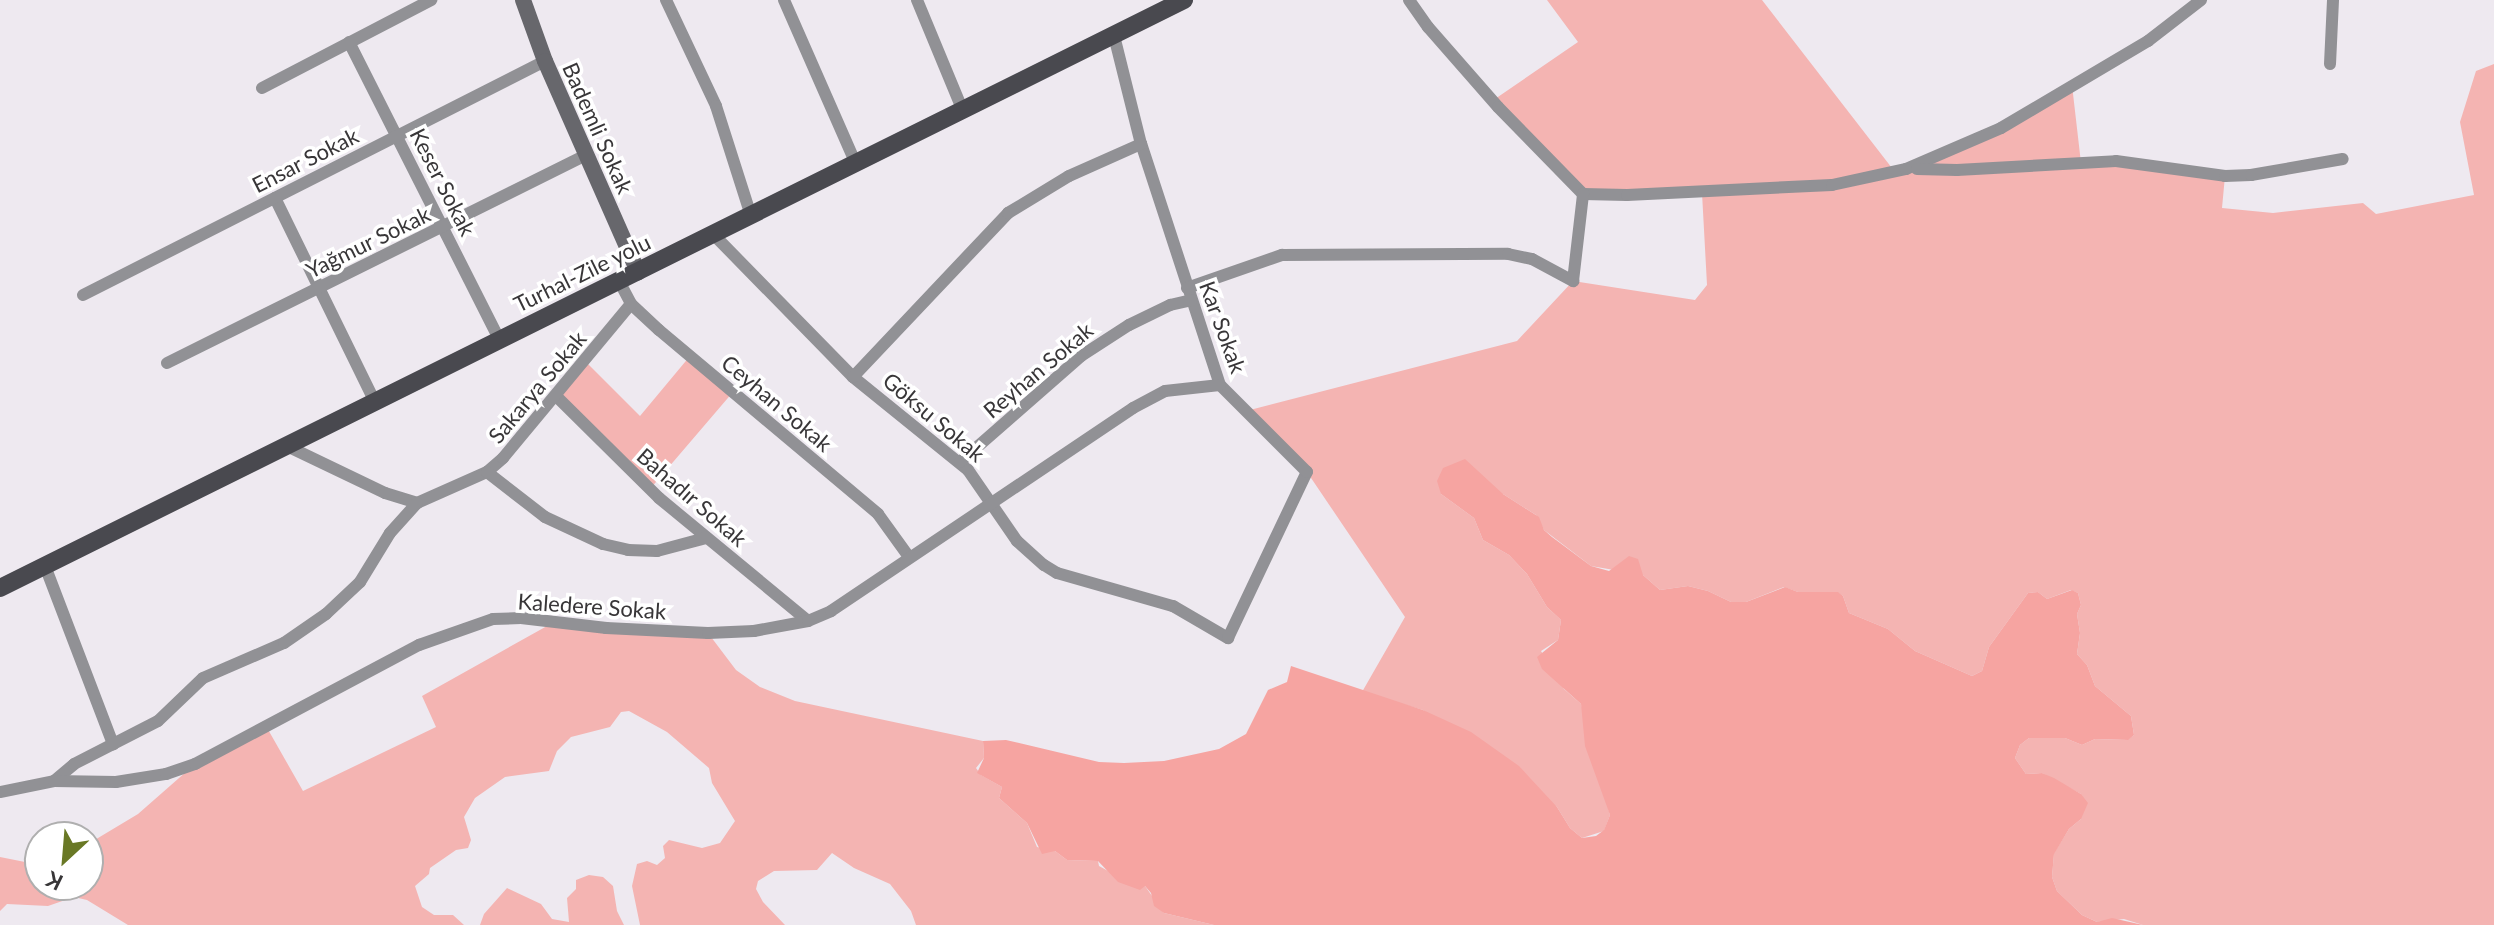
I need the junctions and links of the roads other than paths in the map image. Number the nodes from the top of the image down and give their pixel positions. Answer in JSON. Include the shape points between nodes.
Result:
{"nodes":[{"id":1,"x":431,"y":0,"type":"edge"},
{"id":2,"x":523,"y":0,"type":"edge"},
{"id":3,"x":666,"y":0,"type":"edge"},
{"id":4,"x":784,"y":0,"type":"edge"},
{"id":5,"x":917,"y":0,"type":"edge"},
{"id":6,"x":1184,"y":0,"type":"edge"},
{"id":7,"x":1409,"y":0,"type":"edge"},
{"id":8,"x":2201,"y":0,"type":"edge"},
{"id":9,"x":2333,"y":0,"type":"edge"},
{"id":10,"x":1114,"y":36,"type":"junction"},
{"id":11,"x":349,"y":42,"type":"junction"},
{"id":12,"x":545,"y":61,"type":"junction"},
{"id":13,"x":2330,"y":64,"type":"dead end"},
{"id":14,"x":262,"y":88,"type":"dead end"},
{"id":15,"x":963,"y":111,"type":"junction"},
{"id":16,"x":397,"y":136,"type":"junction"},
{"id":17,"x":1141,"y":144,"type":"junction"},
{"id":18,"x":586,"y":155,"type":"junction"},
{"id":19,"x":2343,"y":159,"type":"dead end"},
{"id":20,"x":856,"y":164,"type":"junction"},
{"id":21,"x":1906,"y":169,"type":"junction"},
{"id":22,"x":1583,"y":194,"type":"junction"},
{"id":23,"x":275,"y":198,"type":"junction"},
{"id":24,"x":751,"y":216,"type":"junction"},
{"id":25,"x":443,"y":228,"type":"junction"},
{"id":26,"x":714,"y":235,"type":"junction"},
{"id":27,"x":638,"y":272,"type":"junction"},
{"id":28,"x":619,"y":281,"type":"junction"},
{"id":29,"x":319,"y":288,"type":"junction"},
{"id":30,"x":1189,"y":294,"type":"junction"},
{"id":31,"x":83,"y":295,"type":"dead end"},
{"id":32,"x":631,"y":304,"type":"junction"},
{"id":33,"x":500,"y":341,"type":"junction"},
{"id":34,"x":167,"y":363,"type":"dead end"},
{"id":35,"x":853,"y":377,"type":"junction"},
{"id":36,"x":1220,"y":385,"type":"junction"},
{"id":37,"x":556,"y":396,"type":"junction"},
{"id":38,"x":375,"y":402,"type":"junction"},
{"id":39,"x":287,"y":446,"type":"junction"},
{"id":40,"x":960,"y":462,"type":"junction"},
{"id":41,"x":487,"y":472,"type":"junction"},
{"id":42,"x":990,"y":501,"type":"junction"},
{"id":43,"x":417,"y":503,"type":"junction"},
{"id":44,"x":706,"y":538,"type":"junction"},
{"id":45,"x":909,"y":557,"type":"junction"},
{"id":46,"x":45,"y":566,"type":"junction"},
{"id":47,"x":0,"y":588,"type":"edge"},
{"id":48,"x":808,"y":621,"type":"junction"},
{"id":49,"x":1228,"y":638,"type":"joint"},
{"id":50,"x":113,"y":744,"type":"junction"},
{"id":51,"x":54,"y":781,"type":"junction"},
{"id":52,"x":0,"y":792,"type":"edge"}],
"edges":[{"from":1,"to":11,"type":"street"},
{"from":2,"to":12,"type":"street","name":"Bademli Sokak"},
{"from":3,"to":24,"type":"street","via":[[716,106]]},
{"from":4,"to":20,"type":"street"},
{"from":5,"to":15,"type":"street"},
{"from":6,"to":10,"type":"main road","name":"Turhal-Zile yolu"},
{"from":7,"to":22,"type":"street","via":[[1498,107]]},
{"from":8,"to":21,"type":"street","via":[[2148,41],[2001,128]]},
{"from":9,"to":13,"type":"street"},
{"from":10,"to":15,"type":"main road","name":"Turhal-Zile yolu"},
{"from":10,"to":17,"type":"street","name":"Kar Sokak"},
{"from":11,"to":14,"type":"street"},
{"from":11,"to":16,"type":"street","name":"Keser Sokak"},
{"from":12,"to":16,"type":"street","name":"Ensar Sokak"},
{"from":12,"to":18,"type":"street","name":"Bademli Sokak"},
{"from":15,"to":20,"type":"main road","name":"Turhal-Zile yolu"},
{"from":16,"to":23,"type":"street","name":"Ensar Sokak"},
{"from":16,"to":25,"type":"street","name":"Keser Sokak"},
{"from":17,"to":30,"type":"street","name":"Kar Sokak"},
{"from":17,"to":35,"type":"street","via":[[1069,176],[1008,213]]},
{"from":18,"to":25,"type":"street","name":"Yağmur Sokak"},
{"from":18,"to":27,"type":"street","name":"Bademli Sokak"},
{"from":19,"to":21,"type":"street","via":[[2238,175],[2116,161]]},
{"from":20,"to":24,"type":"main road","name":"Turhal-Zile yolu"},
{"from":21,"to":22,"type":"street","via":[[1832,185],[1781,189]]},
{"from":22,"to":30,"type":"street","name":"Reyhan Sokak","via":[[1573,281],[1532,259],[1508,254],[1282,255]]},
{"from":23,"to":29,"type":"street"},
{"from":23,"to":31,"type":"street","name":"Ensar Sokak"},
{"from":24,"to":26,"type":"main road","name":"Turhal-Zile yolu"},
{"from":25,"to":29,"type":"street","name":"Yağmur Sokak"},
{"from":25,"to":33,"type":"street","name":"Keser Sokak"},
{"from":26,"to":27,"type":"main road","name":"Turhal-Zile yolu"},
{"from":26,"to":35,"type":"street","name":"Göksu Sokak"},
{"from":27,"to":28,"type":"main road","name":"Turhal-Zile yolu"},
{"from":28,"to":32,"type":"street","name":"Ceyhan Sokak"},
{"from":28,"to":33,"type":"main road","name":"Turhal-Zile yolu"},
{"from":29,"to":34,"type":"street","name":"Yağmur Sokak"},
{"from":29,"to":38,"type":"street"},
{"from":30,"to":36,"type":"street","name":"Kar Sokak"},
{"from":30,"to":40,"type":"street","name":"Reyhan Sokak","via":[[1081,356]]},
{"from":32,"to":37,"type":"street","name":"Sakarya Sokak"},
{"from":32,"to":45,"type":"street","name":"Ceyhan Sokak","via":[[878,514]]},
{"from":33,"to":38,"type":"main road","name":"Turhal-Zile yolu"},
{"from":35,"to":40,"type":"street","name":"Göksu Sokak"},
{"from":36,"to":42,"type":"street","name":"Kaledere Sokak","via":[[1165,391]]},
{"from":36,"to":49,"type":"street","name":"Kar Sokak","via":[[1307,472]]},
{"from":37,"to":41,"type":"street","name":"Sakarya Sokak"},
{"from":37,"to":44,"type":"street","name":"Bahadır Sokak"},
{"from":38,"to":39,"type":"main road","name":"Turhal-Zile yolu"},
{"from":39,"to":43,"type":"street"},
{"from":39,"to":46,"type":"main road","name":"Turhal-Zile yolu"},
{"from":40,"to":42,"type":"street","name":"Göksu Sokak"},
{"from":41,"to":43,"type":"street","name":"Sakarya Sokak"},
{"from":41,"to":44,"type":"street","via":[[545,517],[603,544],[657,551]]},
{"from":42,"to":45,"type":"street","name":"Kaledere Sokak"},
{"from":42,"to":49,"type":"street","name":"Göksu Sokak","via":[[1017,541],[1057,573],[1173,606]]},
{"from":43,"to":50,"type":"street","via":[[390,533],[360,582],[326,614],[284,643],[203,678],[170,713]]},
{"from":44,"to":48,"type":"street","name":"Bahadır Sokak"},
{"from":45,"to":48,"type":"street","name":"Kaledere Sokak"},
{"from":46,"to":47,"type":"main road","name":"Turhal-Zile yolu"},
{"from":46,"to":50,"type":"street"},
{"from":48,"to":51,"type":"street","name":"Kaledere Sokak","via":[[708,633],[493,619],[419,645],[195,764],[142,779]]},
{"from":50,"to":51,"type":"street"},
{"from":51,"to":52,"type":"street","name":"Kaledere Sokak"}]}
